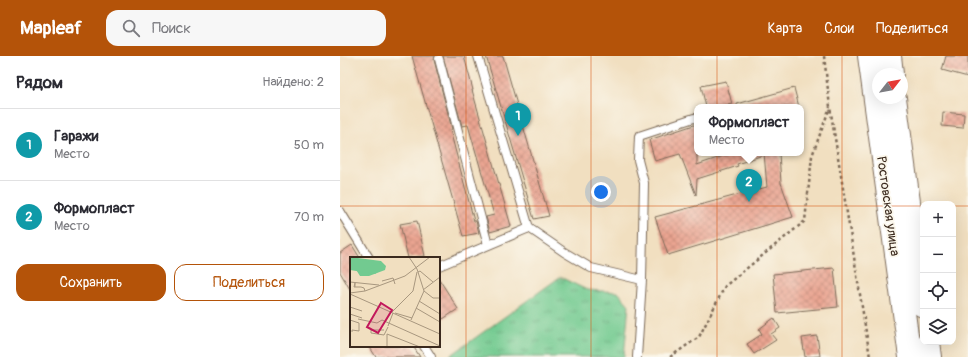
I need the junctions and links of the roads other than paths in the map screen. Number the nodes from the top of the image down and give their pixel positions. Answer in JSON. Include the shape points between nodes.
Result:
{"nodes":[{"id":1,"x":478,"y":56,"type":"edge"},
{"id":2,"x":869,"y":56,"type":"edge"},
{"id":3,"x":890,"y":56,"type":"edge"},
{"id":4,"x":439,"y":59,"type":"dead end"},
{"id":5,"x":891,"y":68,"type":"edge"},
{"id":6,"x":896,"y":104,"type":"edge"},
{"id":7,"x":694,"y":118,"type":"dead end"},
{"id":8,"x":340,"y":211,"type":"edge"},
{"id":9,"x":529,"y":228,"type":"junction"},
{"id":10,"x":488,"y":245,"type":"junction"},
{"id":11,"x":368,"y":257,"type":"edge"},
{"id":12,"x":440,"y":266,"type":"edge"},
{"id":13,"x":642,"y":280,"type":"junction"},
{"id":14,"x":920,"y":284,"type":"edge"},
{"id":15,"x":928,"y":345,"type":"edge"},
{"id":16,"x":425,"y":347,"type":"edge"},
{"id":17,"x":431,"y":357,"type":"edge"},
{"id":18,"x":637,"y":357,"type":"edge"},
{"id":19,"x":910,"y":357,"type":"edge"},
{"id":20,"x":930,"y":357,"type":"edge"}],
"edges":[{"from":1,"to":9,"type":"lane"},
{"from":2,"to":19,"type":"highway","name":"Ростовская улица"},
{"from":3,"to":5,"type":"highway"},
{"from":4,"to":10,"type":"lane"},
{"from":6,"to":14,"type":"highway","name":"Ростовская улица"},
{"from":7,"to":13,"type":"lane","via":[[639,136],[638,160],[644,183]]},
{"from":8,"to":11,"type":"lane"},
{"from":9,"to":10,"type":"lane"},
{"from":9,"to":13,"type":"lane","via":[[591,268]]},
{"from":10,"to":12,"type":"lane"},
{"from":13,"to":18,"type":"lane"},
{"from":15,"to":20,"type":"highway"},
{"from":16,"to":17,"type":"lane"}]}
